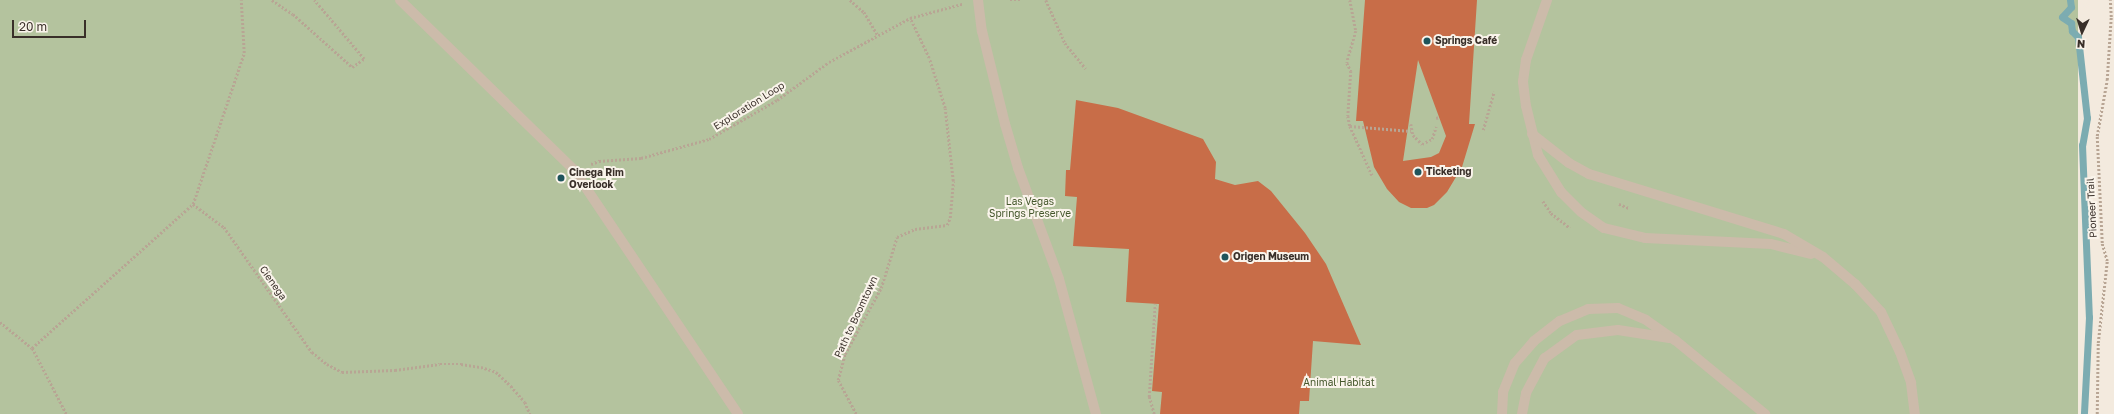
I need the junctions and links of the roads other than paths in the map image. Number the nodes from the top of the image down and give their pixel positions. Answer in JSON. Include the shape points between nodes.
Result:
{"nodes":[{"id":1,"x":400,"y":0,"type":"edge"},
{"id":2,"x":978,"y":0,"type":"edge"},
{"id":3,"x":1547,"y":0,"type":"edge"},
{"id":4,"x":1532,"y":134,"type":"junction"},
{"id":5,"x":1823,"y":257,"type":"junction"},
{"id":6,"x":1675,"y":340,"type":"junction"},
{"id":7,"x":738,"y":414,"type":"edge"},
{"id":8,"x":1096,"y":414,"type":"edge"},
{"id":9,"x":1502,"y":414,"type":"edge"},
{"id":10,"x":1522,"y":414,"type":"edge"},
{"id":11,"x":1765,"y":414,"type":"edge"},
{"id":12,"x":1915,"y":414,"type":"edge"}],
"edges":[{"from":1,"to":7,"type":"lane","via":[[574,170]]},
{"from":2,"to":8,"type":"lane","via":[[982,31],[1005,124],[1018,168],[1059,279]]},
{"from":3,"to":4,"type":"lane","via":[[1526,60],[1524,75],[1526,106]]},
{"from":4,"to":5,"type":"lane","via":[[1569,163],[1589,174],[1784,234]]},
{"from":4,"to":5,"type":"lane","via":[[1538,156],[1561,192],[1581,212],[1604,228],[1645,238],[1771,244]]},
{"from":5,"to":12,"type":"lane","via":[[1855,284],[1881,312],[1911,383]]},
{"from":6,"to":9,"type":"lane","via":[[1646,320],[1618,308],[1588,309],[1560,321],[1534,341],[1516,363],[1504,392]]},
{"from":6,"to":10,"type":"lane","via":[[1637,331],[1618,330],[1577,335],[1545,358],[1526,393]]},
{"from":6,"to":11,"type":"lane"}]}
